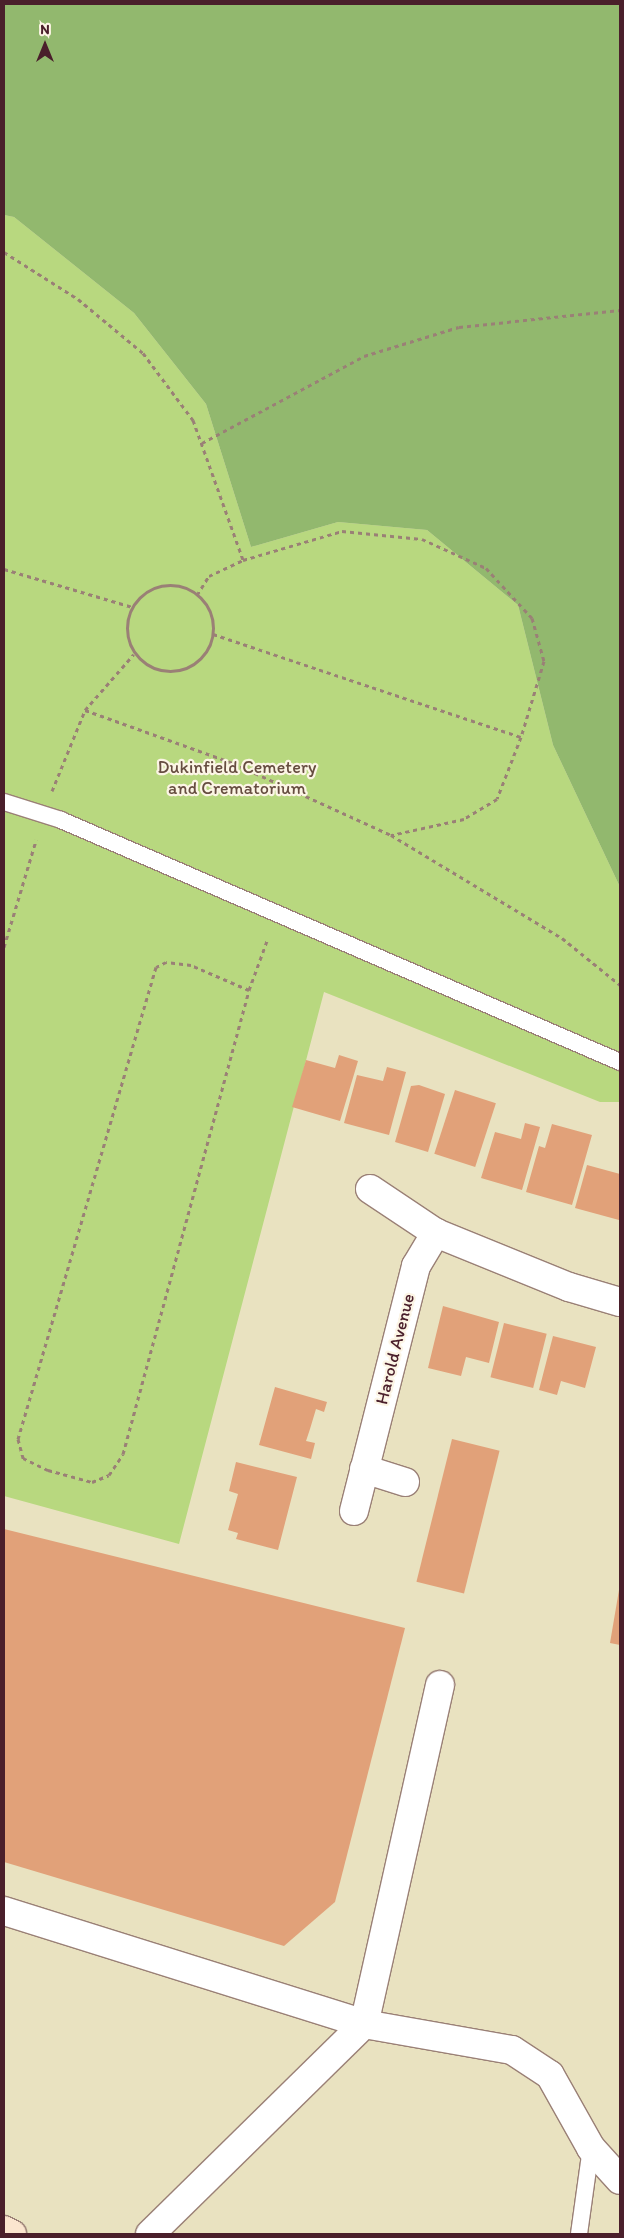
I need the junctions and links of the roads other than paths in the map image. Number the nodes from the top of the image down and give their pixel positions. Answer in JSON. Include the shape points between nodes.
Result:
{"nodes":[{"id":1,"x":4,"y":802,"type":"edge"},
{"id":2,"x":620,"y":1062,"type":"edge"},
{"id":3,"x":370,"y":1189,"type":"dead end"},
{"id":4,"x":436,"y":1233,"type":"junction"},
{"id":5,"x":620,"y":1302,"type":"edge"},
{"id":6,"x":364,"y":1468,"type":"junction"},
{"id":7,"x":405,"y":1482,"type":"dead end"},
{"id":8,"x":354,"y":1511,"type":"dead end"},
{"id":9,"x":440,"y":1685,"type":"dead end"},
{"id":10,"x":4,"y":1911,"type":"edge"},
{"id":11,"x":364,"y":2024,"type":"junction"},
{"id":12,"x":591,"y":2148,"type":"junction"},
{"id":13,"x":620,"y":2180,"type":"edge"},
{"id":14,"x":4,"y":2230,"type":"edge"},
{"id":15,"x":12,"y":2234,"type":"edge"},
{"id":16,"x":150,"y":2234,"type":"edge"},
{"id":17,"x":579,"y":2234,"type":"edge"}],
"edges":[{"from":1,"to":2,"type":"lane","via":[[43,814]]},
{"from":3,"to":4,"type":"street"},
{"from":4,"to":5,"type":"street","via":[[569,1287]]},
{"from":4,"to":6,"type":"street","name":"Harold Avenue","via":[[416,1266]]},
{"from":6,"to":7,"type":"street"},
{"from":6,"to":8,"type":"street","name":"Harold Avenue"},
{"from":9,"to":11,"type":"street"},
{"from":10,"to":11,"type":"street"},
{"from":11,"to":12,"type":"street","via":[[512,2050],[550,2075]]},
{"from":11,"to":16,"type":"street"},
{"from":12,"to":13,"type":"street"},
{"from":12,"to":17,"type":"lane"},
{"from":14,"to":15,"type":"main road"}]}
